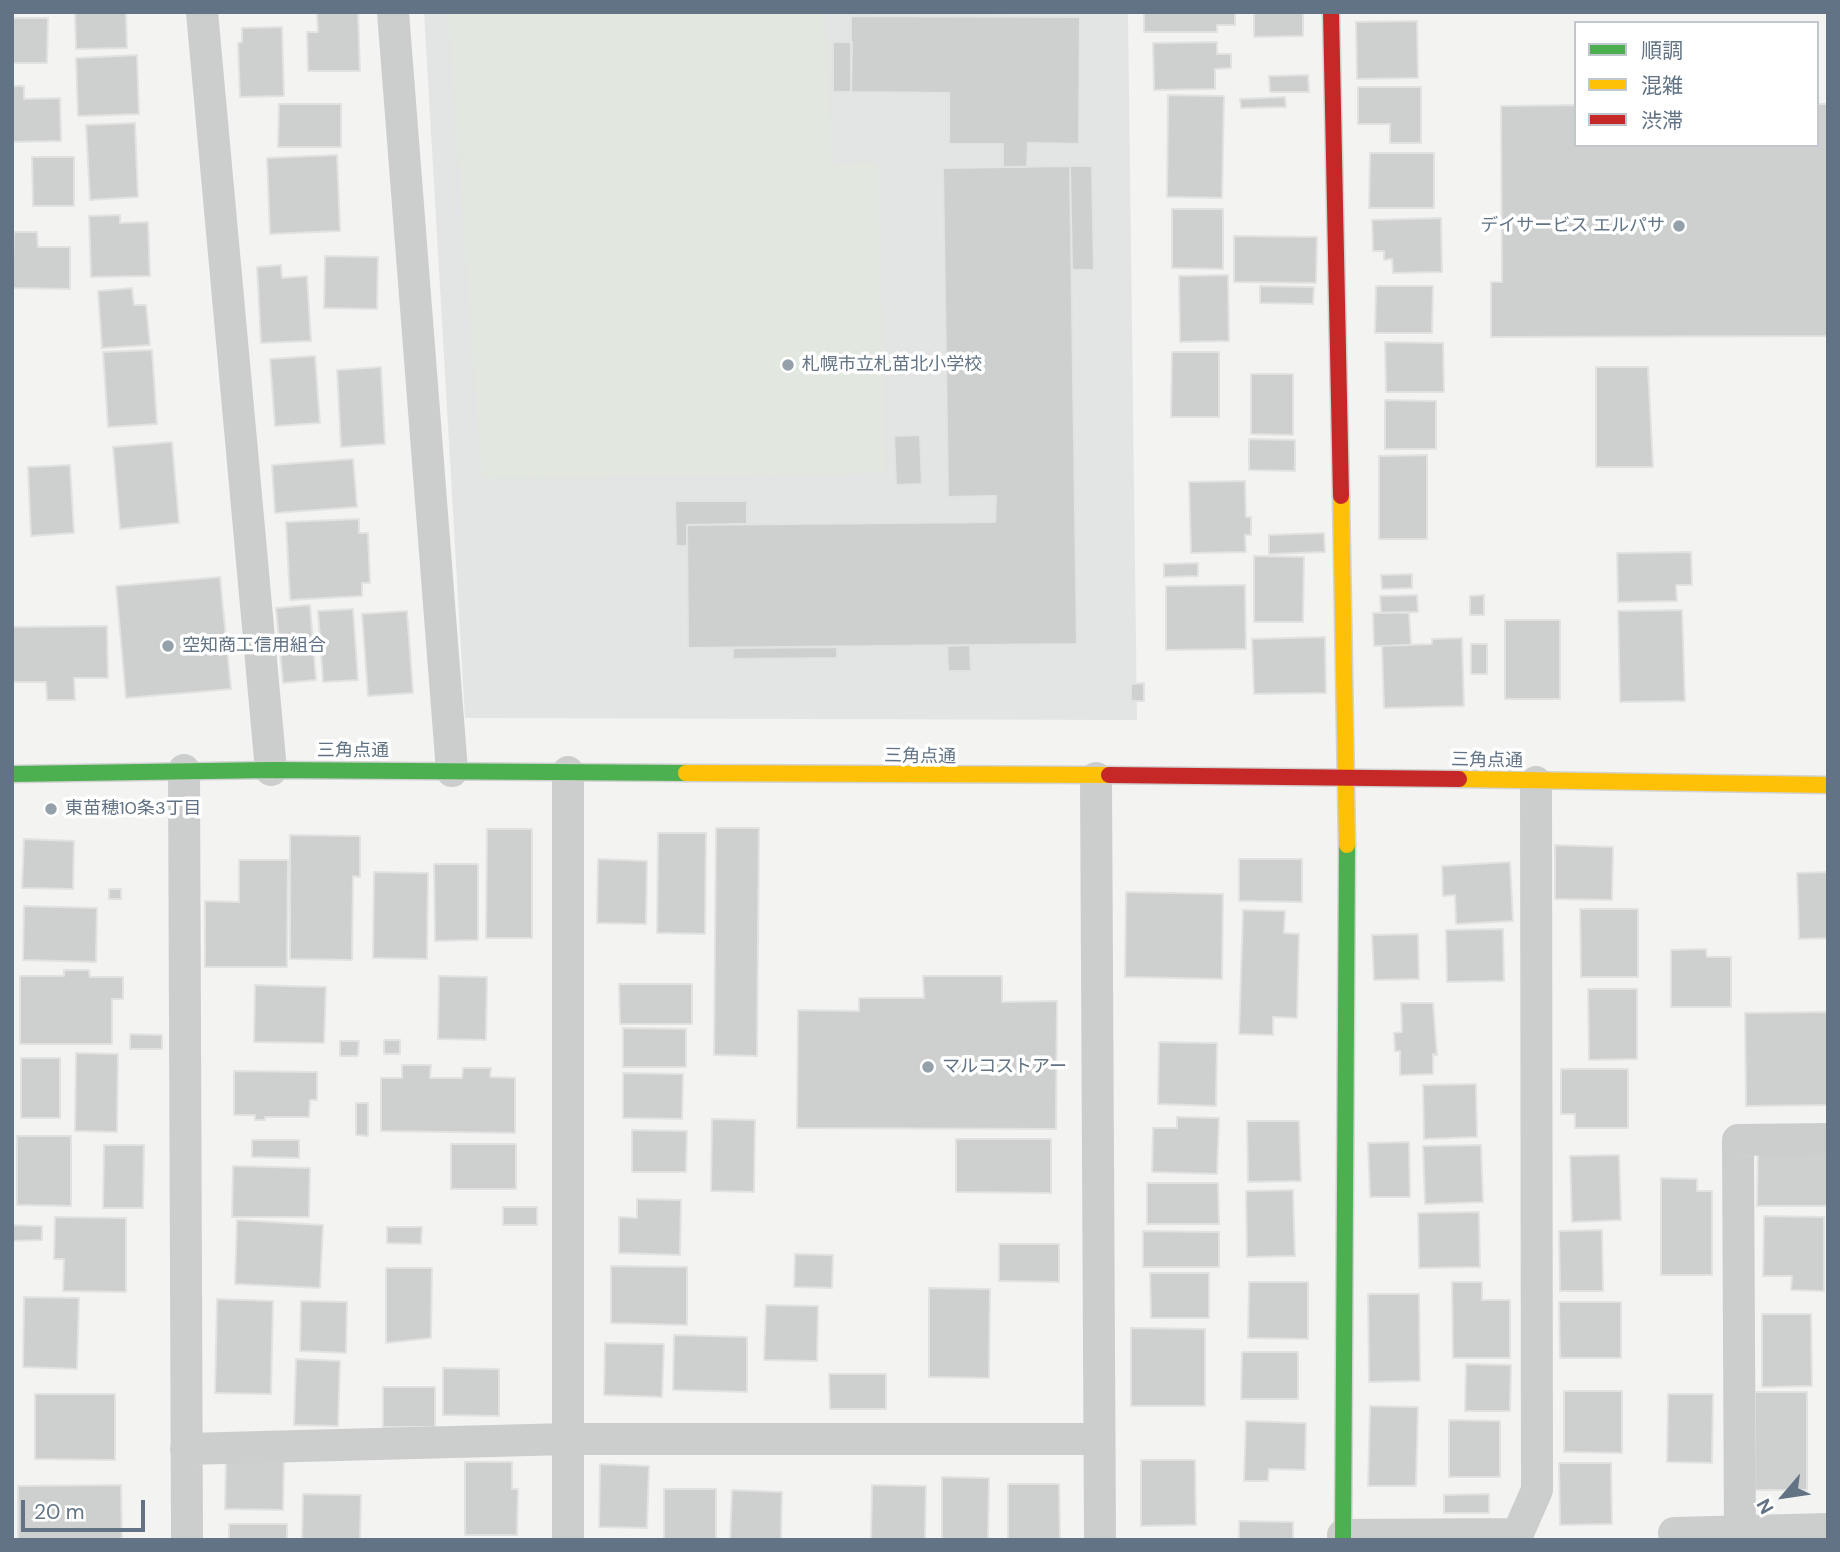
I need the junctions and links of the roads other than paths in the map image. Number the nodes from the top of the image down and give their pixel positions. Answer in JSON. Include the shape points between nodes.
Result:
{"nodes":[{"id":1,"x":202,"y":12,"type":"edge"},
{"id":2,"x":393,"y":12,"type":"edge"},
{"id":3,"x":1331,"y":12,"type":"edge"},
{"id":4,"x":184,"y":769,"type":"junction"},
{"id":5,"x":271,"y":770,"type":"junction"},
{"id":6,"x":452,"y":771,"type":"junction"},
{"id":7,"x":568,"y":772,"type":"junction"},
{"id":8,"x":12,"y":774,"type":"edge"},
{"id":9,"x":1347,"y":777,"type":"junction"},
{"id":10,"x":1096,"y":778,"type":"junction"},
{"id":11,"x":1536,"y":782,"type":"junction"},
{"id":12,"x":1828,"y":785,"type":"edge"},
{"id":13,"x":1828,"y":1139,"type":"edge"},
{"id":14,"x":568,"y":1438,"type":"junction"},
{"id":15,"x":1099,"y":1439,"type":"junction"},
{"id":16,"x":186,"y":1448,"type":"junction"},
{"id":17,"x":1828,"y":1529,"type":"edge"},
{"id":18,"x":1674,"y":1533,"type":"dead end"},
{"id":19,"x":1740,"y":1536,"type":"edge"},
{"id":20,"x":1515,"y":1537,"type":"edge"},
{"id":21,"x":1343,"y":1538,"type":"edge"},
{"id":22,"x":187,"y":1540,"type":"edge"},
{"id":23,"x":568,"y":1540,"type":"edge"},
{"id":24,"x":1100,"y":1540,"type":"edge"}],
"edges":[{"from":1,"to":5,"type":"street"},
{"from":2,"to":6,"type":"street"},
{"from":3,"to":9,"type":"street"},
{"from":4,"to":5,"type":"street","name":"三角点通"},
{"from":4,"to":8,"type":"street","name":"三角点通"},
{"from":4,"to":16,"type":"street"},
{"from":5,"to":6,"type":"street","name":"三角点通"},
{"from":6,"to":7,"type":"street","name":"三角点通"},
{"from":7,"to":10,"type":"street","name":"三角点通"},
{"from":7,"to":14,"type":"street"},
{"from":9,"to":10,"type":"street","name":"三角点通"},
{"from":9,"to":11,"type":"street","name":"三角点通"},
{"from":9,"to":21,"type":"street"},
{"from":10,"to":15,"type":"street"},
{"from":11,"to":12,"type":"street","name":"三角点通"},
{"from":11,"to":20,"type":"street","via":[[1537,1490]]},
{"from":13,"to":19,"type":"street","via":[[1738,1140]]},
{"from":14,"to":15,"type":"street"},
{"from":14,"to":16,"type":"street"},
{"from":14,"to":23,"type":"street"},
{"from":15,"to":24,"type":"street"},
{"from":16,"to":22,"type":"street"},
{"from":17,"to":19,"type":"street"},
{"from":18,"to":19,"type":"street"},
{"from":20,"to":21,"type":"street"}]}
